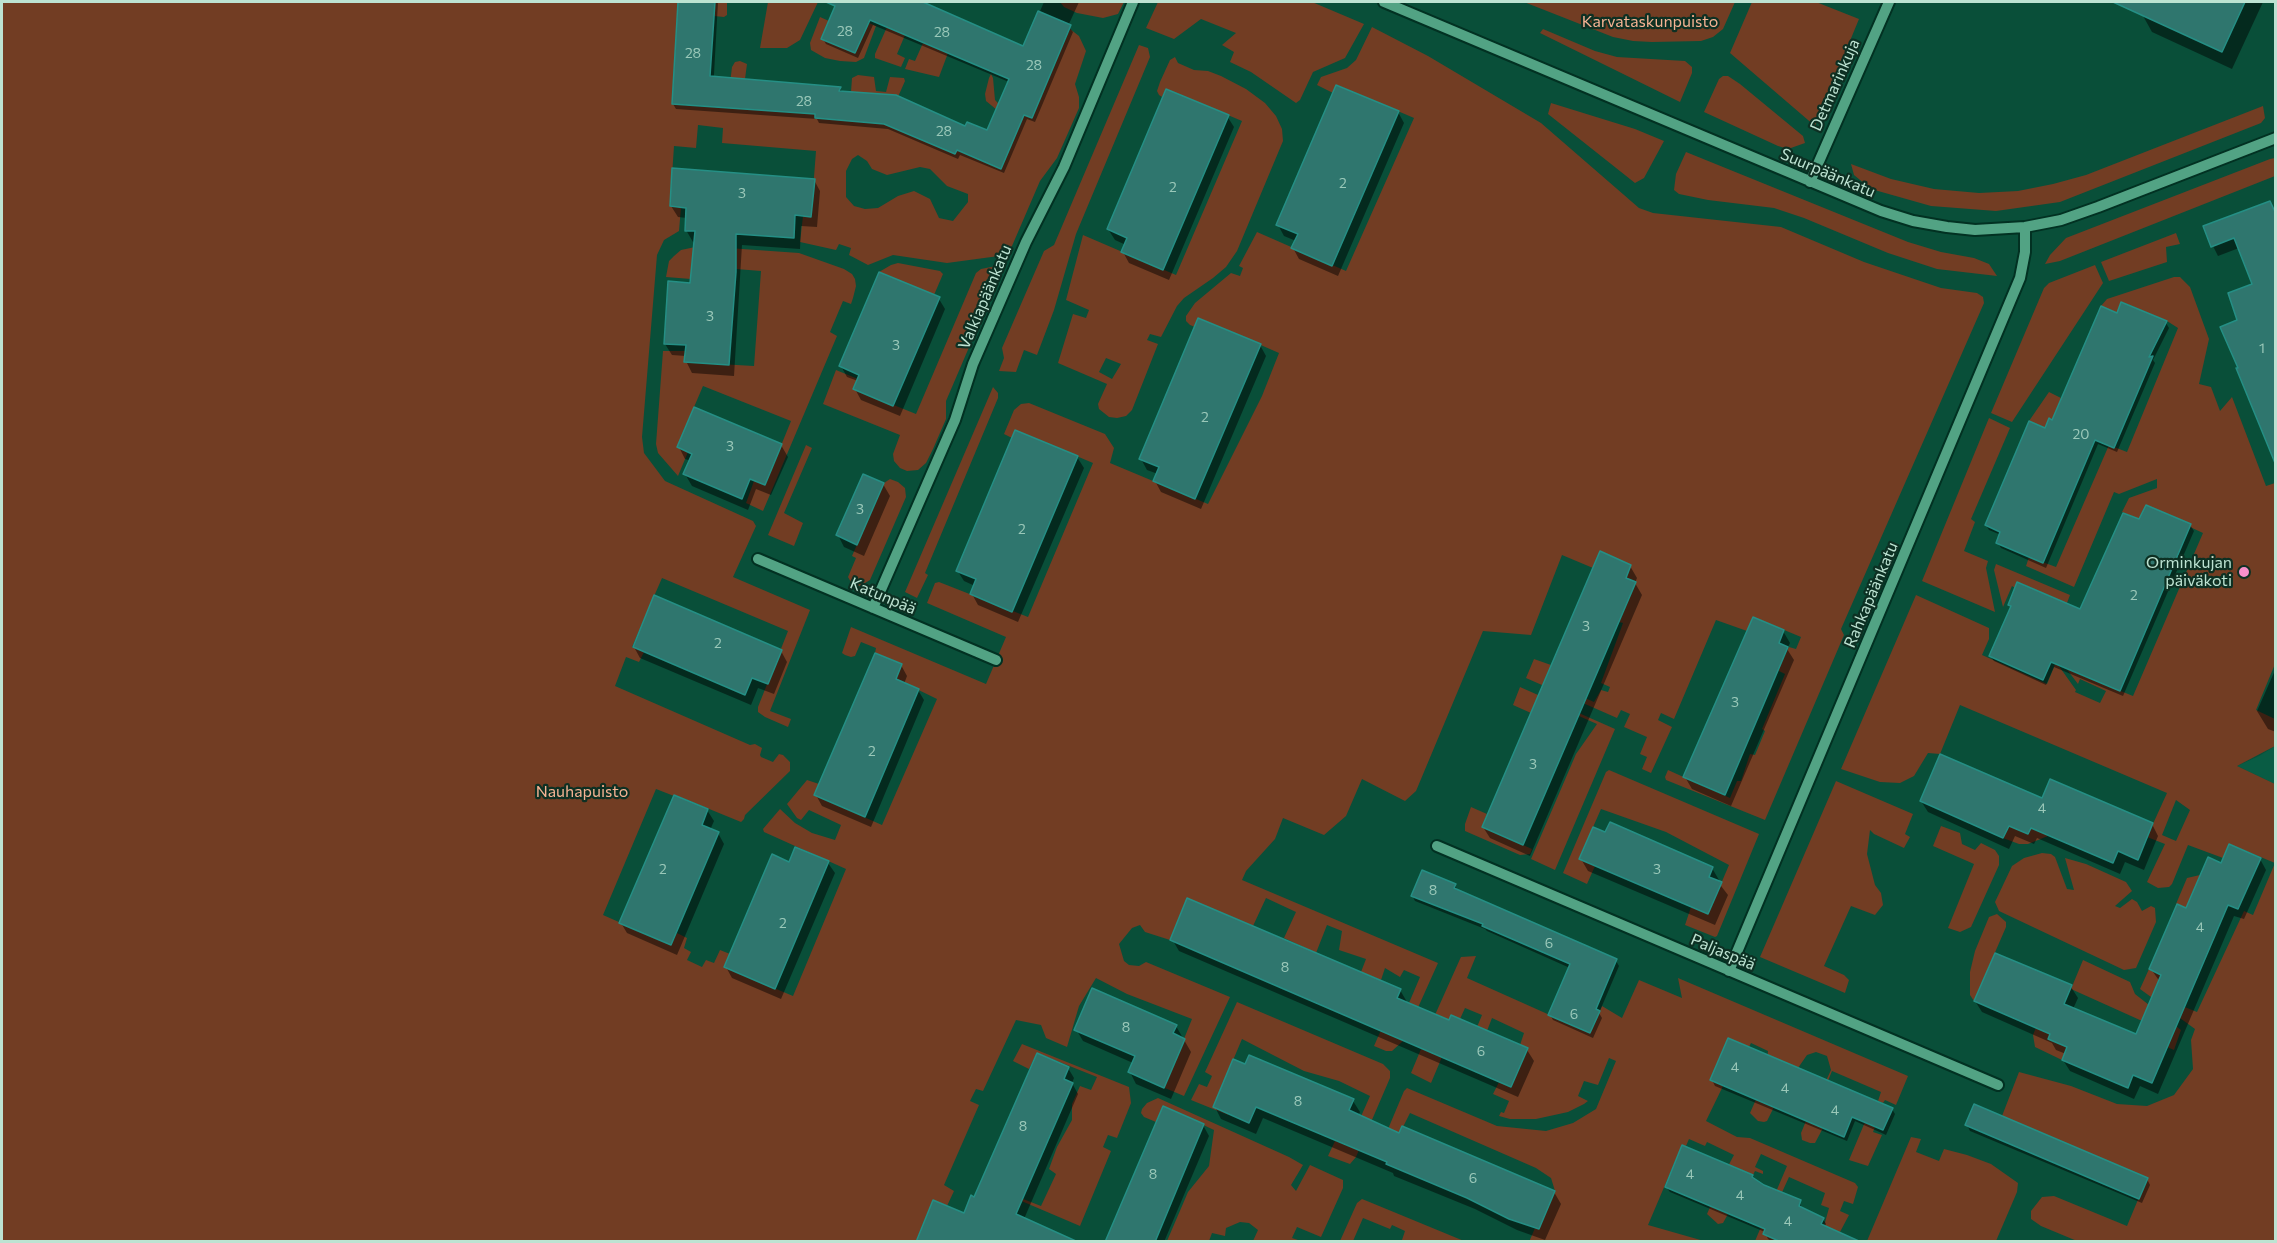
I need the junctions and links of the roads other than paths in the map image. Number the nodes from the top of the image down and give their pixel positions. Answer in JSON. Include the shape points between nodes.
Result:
{"nodes":[{"id":1,"x":1133,"y":2,"type":"edge"},
{"id":2,"x":1384,"y":2,"type":"edge"},
{"id":3,"x":1889,"y":2,"type":"edge"},
{"id":4,"x":2276,"y":138,"type":"edge"},
{"id":5,"x":1810,"y":182,"type":"junction"},
{"id":6,"x":2025,"y":227,"type":"junction"},
{"id":7,"x":758,"y":559,"type":"dead end"},
{"id":8,"x":873,"y":608,"type":"junction"},
{"id":9,"x":996,"y":660,"type":"dead end"},
{"id":10,"x":1437,"y":846,"type":"dead end"},
{"id":11,"x":1729,"y":971,"type":"junction"},
{"id":12,"x":1998,"y":1085,"type":"dead end"}],
"edges":[{"from":1,"to":8,"type":"street","name":"Valkiapäänkatu","via":[[1064,167],[1026,242],[973,364],[955,420]]},
{"from":2,"to":5,"type":"street","name":"Suurpäänkatu"},
{"from":3,"to":5,"type":"street","name":"Detmarinkuja"},
{"from":4,"to":6,"type":"street","name":"Suurpäänkatu","via":[[2098,207]]},
{"from":5,"to":6,"type":"street","name":"Suurpäänkatu","via":[[1913,221],[1975,230]]},
{"from":6,"to":11,"type":"street","name":"Rahkapäänkatu","via":[[2020,278]]},
{"from":7,"to":8,"type":"street","name":"Katunpää"},
{"from":8,"to":9,"type":"street","name":"Katunpää"},
{"from":10,"to":11,"type":"street","name":"Paljaspää"},
{"from":11,"to":12,"type":"street","name":"Paljaspää"}]}
